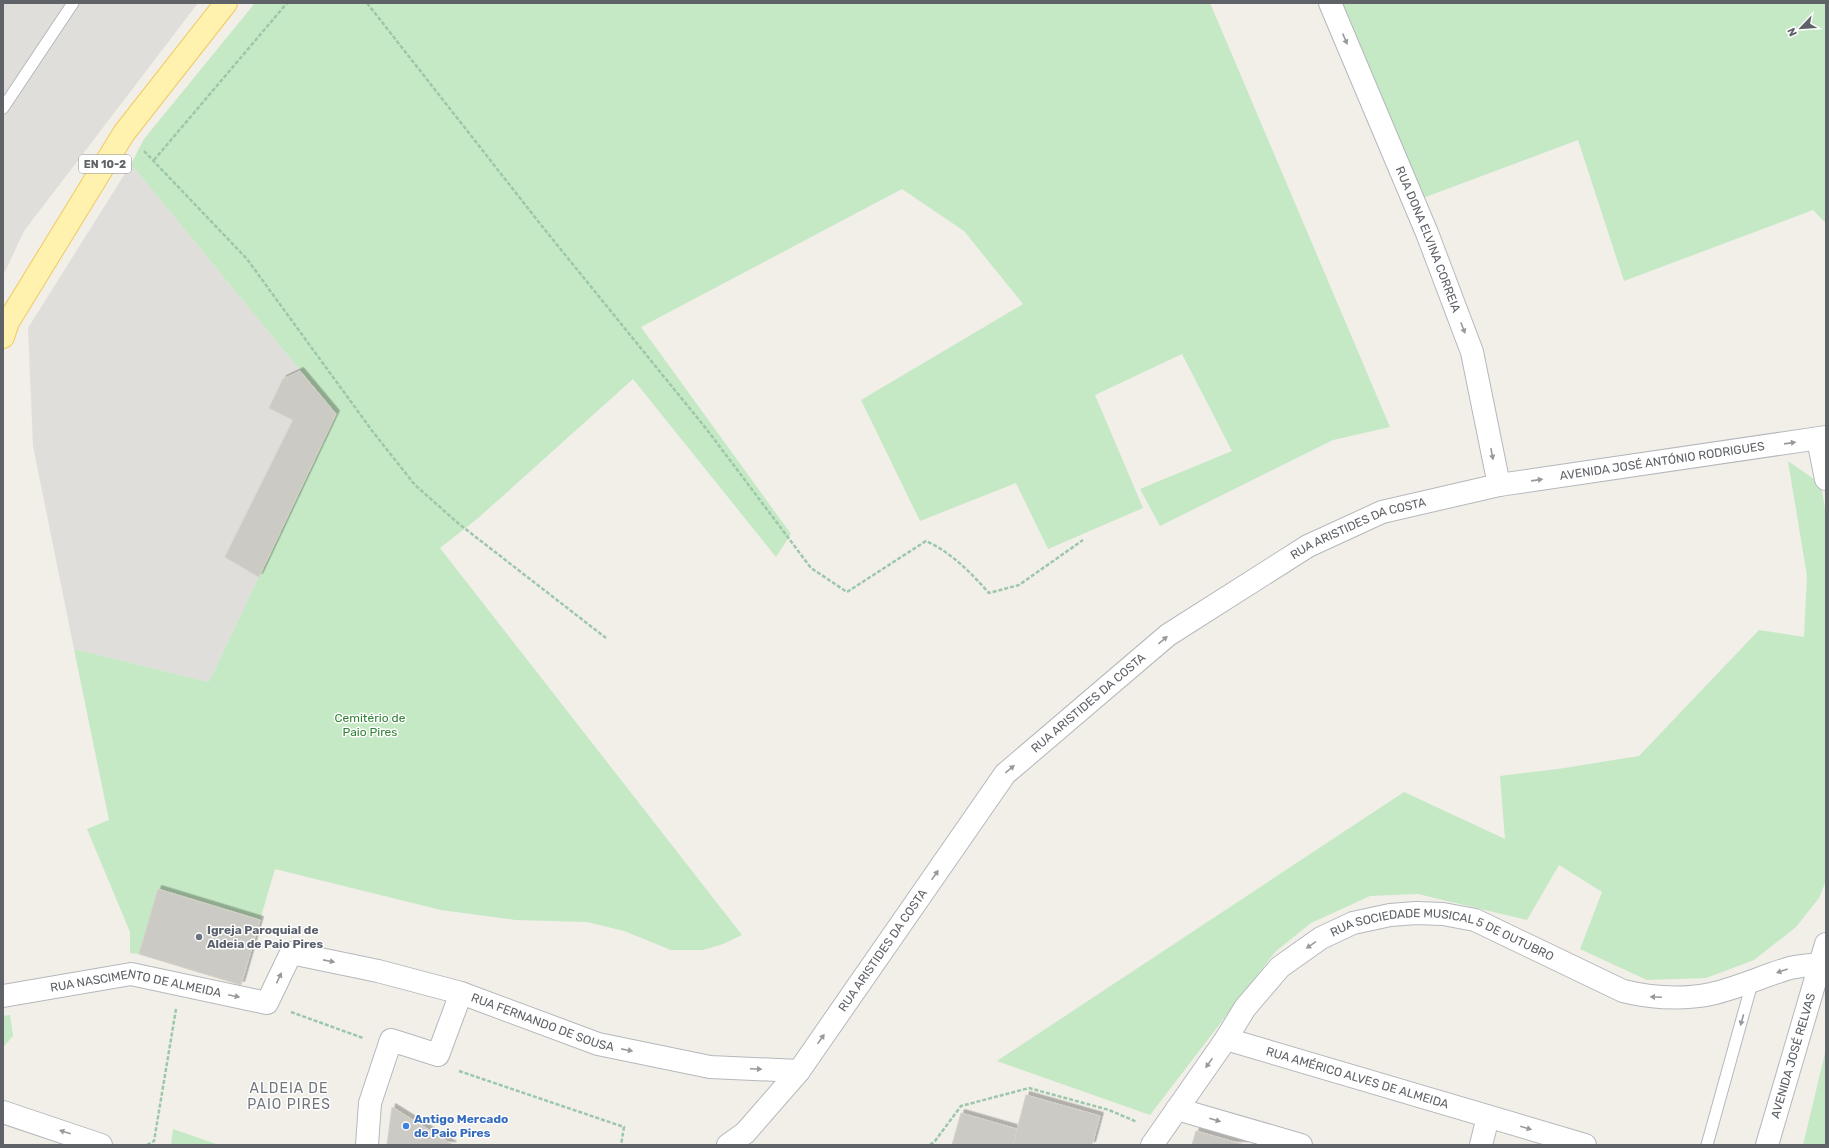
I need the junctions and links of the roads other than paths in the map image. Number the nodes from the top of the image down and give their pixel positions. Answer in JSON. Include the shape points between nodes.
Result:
{"nodes":[{"id":1,"x":73,"y":3,"type":"edge"},
{"id":2,"x":226,"y":3,"type":"edge"},
{"id":3,"x":1330,"y":3,"type":"edge"},
{"id":4,"x":3,"y":108,"type":"edge"},
{"id":5,"x":3,"y":337,"type":"edge"},
{"id":6,"x":1822,"y":438,"type":"edge"},
{"id":7,"x":1826,"y":479,"type":"edge"},
{"id":8,"x":1498,"y":485,"type":"junction"},
{"id":9,"x":1823,"y":954,"type":"edge"},
{"id":10,"x":1752,"y":983,"type":"junction"},
{"id":11,"x":461,"y":994,"type":"junction"},
{"id":12,"x":3,"y":996,"type":"edge"},
{"id":13,"x":267,"y":1004,"type":"joint"},
{"id":14,"x":1226,"y":1039,"type":"junction"},
{"id":15,"x":799,"y":1071,"type":"junction"},
{"id":16,"x":1177,"y":1109,"type":"junction"},
{"id":17,"x":3,"y":1112,"type":"edge"},
{"id":18,"x":1488,"y":1117,"type":"junction"},
{"id":19,"x":1157,"y":1139,"type":"edge"},
{"id":20,"x":101,"y":1145,"type":"edge"},
{"id":21,"x":367,"y":1145,"type":"edge"},
{"id":22,"x":728,"y":1145,"type":"edge"},
{"id":23,"x":1301,"y":1145,"type":"edge"},
{"id":24,"x":1481,"y":1145,"type":"edge"},
{"id":25,"x":1585,"y":1145,"type":"edge"},
{"id":26,"x":1707,"y":1145,"type":"edge"},
{"id":27,"x":1767,"y":1145,"type":"edge"}],
"edges":[{"from":1,"to":4,"type":"lane"},
{"from":2,"to":5,"type":"main road","number":"EN 10-2","via":[[124,132],[8,322]]},
{"from":3,"to":8,"type":"street","name":"RUA DONA ELVINA CORREIA","one_way":true,"via":[[1427,233],[1472,352]]},
{"from":6,"to":7,"type":"street"},
{"from":8,"to":6,"type":"street","name":"AVENIDA JOSÉ ANTÓNIO RODRIGUES","one_way":true},
{"from":15,"to":8,"type":"street","name":"RUA ARISTIDES DA COSTA","one_way":true,"via":[[1005,774],[1168,635],[1308,546],[1382,512]]},
{"from":9,"to":10,"type":"street","name":"RUA SOCIEDADE MUSICAL 5 DE OUTUBRO","one_way":true},
{"from":9,"to":27,"type":"street","name":"AVENIDA JOSÉ RELVAS"},
{"from":10,"to":14,"type":"street","name":"RUA SOCIEDADE MUSICAL 5 DE OUTUBRO","one_way":true,"via":[[1711,994],[1678,998],[1648,997],[1623,991],[1475,920],[1443,914],[1390,915],[1353,924],[1321,938],[1280,966],[1245,1008]]},
{"from":10,"to":26,"type":"lane","one_way":true},
{"from":13,"to":11,"type":"street","name":"RUA FERNANDO DE SOUSA","one_way":true,"via":[[291,954],[378,971]]},
{"from":11,"to":15,"type":"street","name":"RUA FERNANDO DE SOUSA","one_way":true,"via":[[598,1044],[710,1067]]},
{"from":11,"to":21,"type":"street","via":[[438,1055],[391,1040],[370,1103]]},
{"from":12,"to":13,"type":"street","name":"RUA NASCIMENTO DE ALMEIDA","one_way":true,"via":[[131,974]]},
{"from":14,"to":16,"type":"street","name":"RUA SOCIEDADE MUSICAL 5 DE OUTUBRO","one_way":true},
{"from":14,"to":18,"type":"street","name":"RUA AMÉRICO ALVES DE ALMEIDA"},
{"from":15,"to":22,"type":"street","name":"RUA ARISTIDES DA COSTA","via":[[745,1133]]},
{"from":16,"to":19,"type":"street","name":"RUA SOCIEDADE MUSICAL 5 DE OUTUBRO"},
{"from":16,"to":23,"type":"street","one_way":true},
{"from":20,"to":17,"type":"street","one_way":true},
{"from":18,"to":24,"type":"street"},
{"from":18,"to":25,"type":"street","name":"RUA AMÉRICO ALVES DE ALMEIDA","one_way":true}]}
